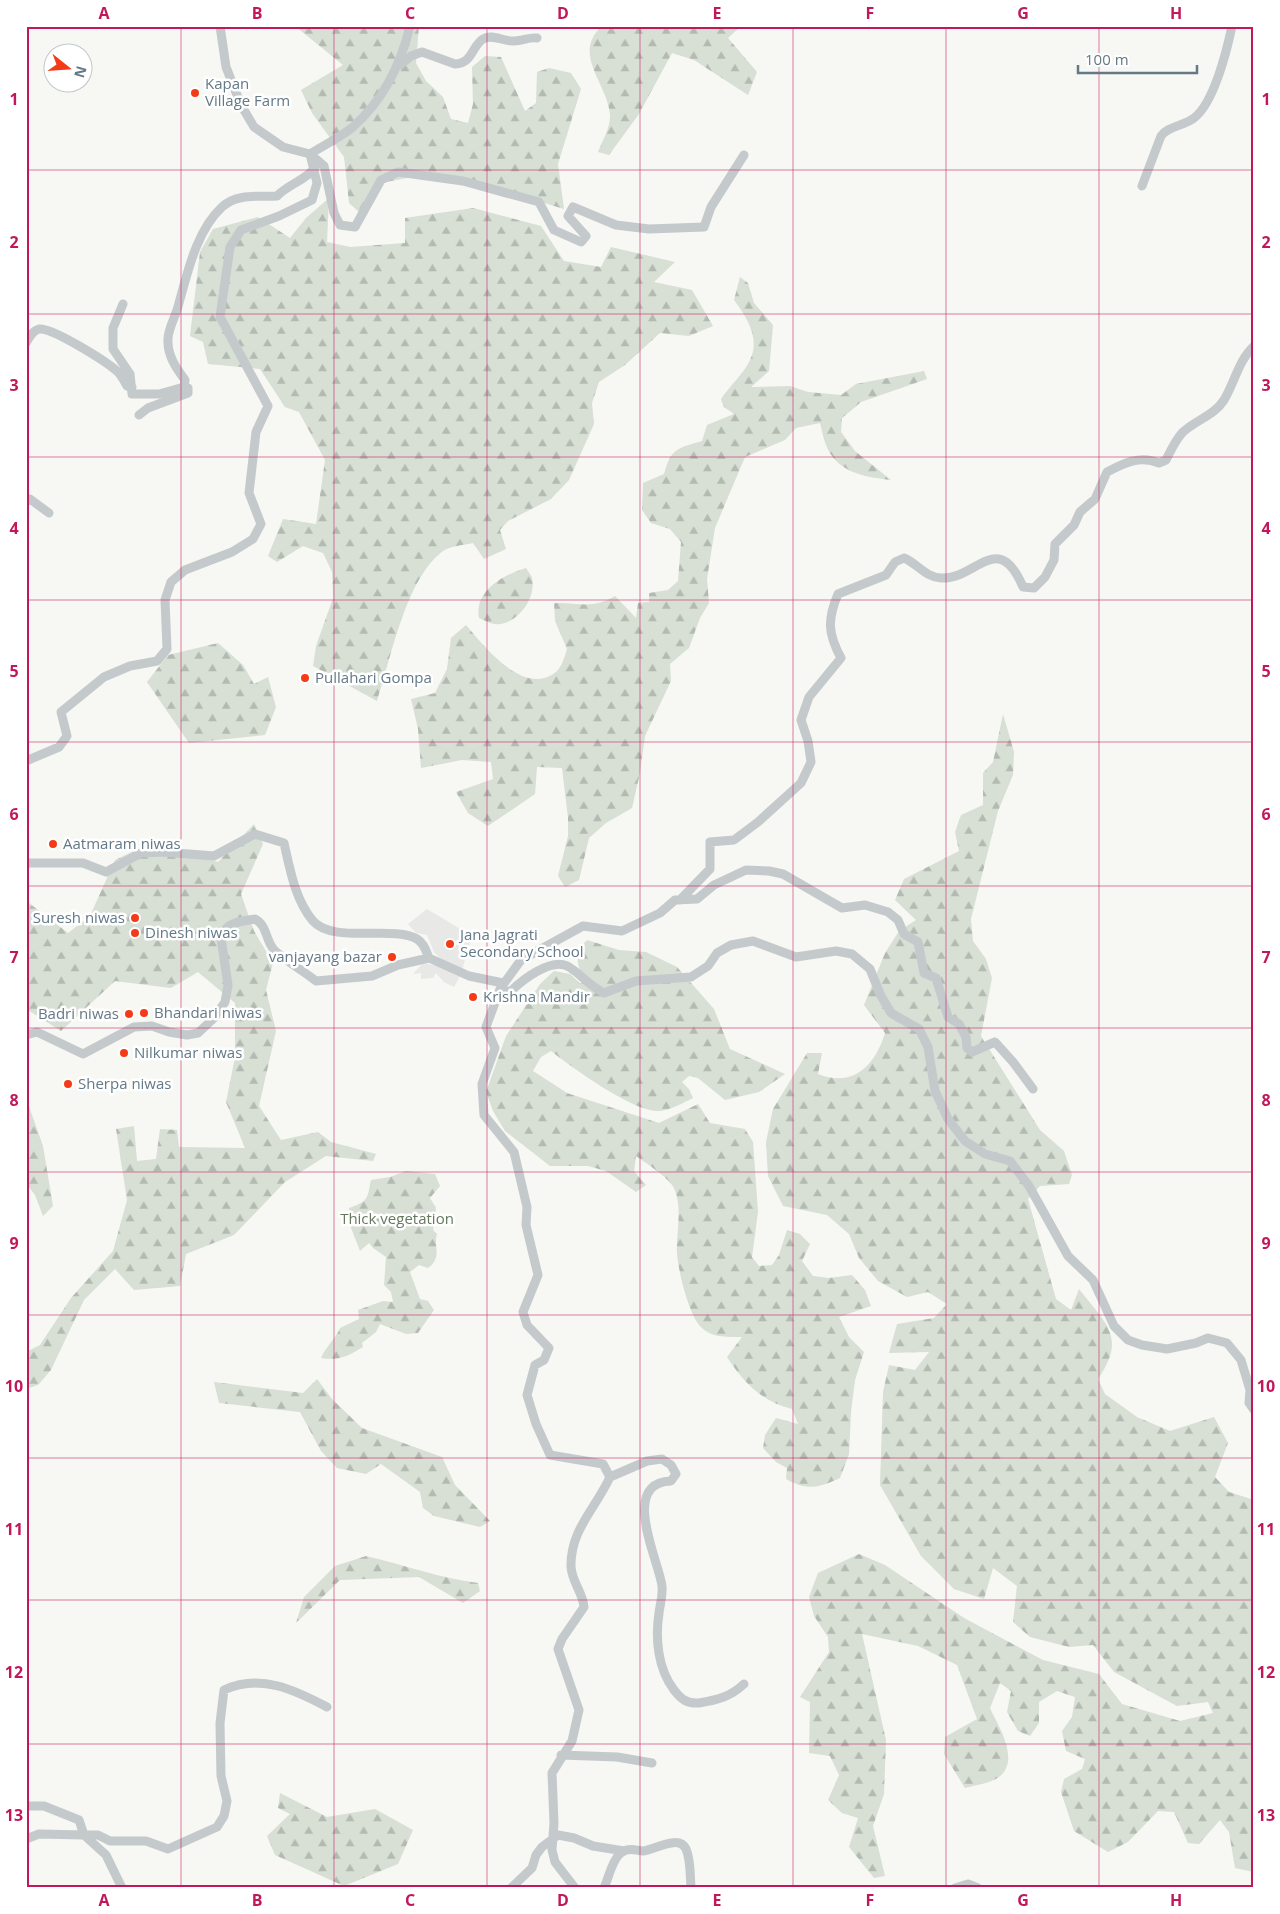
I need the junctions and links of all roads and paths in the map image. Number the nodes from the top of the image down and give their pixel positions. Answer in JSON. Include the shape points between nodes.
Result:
{"nodes":[{"id":1,"x":220,"y":26,"type":"edge"},
{"id":2,"x":410,"y":26,"type":"edge"},
{"id":3,"x":1232,"y":26,"type":"edge"},
{"id":4,"x":537,"y":38,"type":"dead end"},
{"id":5,"x":400,"y":65,"type":"junction"},
{"id":6,"x":310,"y":154,"type":"junction"},
{"id":7,"x":744,"y":155,"type":"dead end"},
{"id":8,"x":315,"y":168,"type":"junction"},
{"id":9,"x":1142,"y":186,"type":"dead end"},
{"id":10,"x":122,"y":304,"type":"dead end"},
{"id":11,"x":26,"y":343,"type":"edge"},
{"id":12,"x":1254,"y":346,"type":"edge"},
{"id":13,"x":132,"y":387,"type":"junction"},
{"id":14,"x":184,"y":387,"type":"junction"},
{"id":15,"x":139,"y":415,"type":"dead end"},
{"id":16,"x":26,"y":502,"type":"edge"},
{"id":17,"x":49,"y":513,"type":"dead end"},
{"id":18,"x":26,"y":761,"type":"edge"},
{"id":19,"x":26,"y":863,"type":"edge"},
{"id":20,"x":680,"y":900,"type":"junction"},
{"id":21,"x":429,"y":958,"type":"junction"},
{"id":22,"x":500,"y":989,"type":"junction"},
{"id":23,"x":26,"y":1036,"type":"edge"},
{"id":24,"x":1033,"y":1089,"type":"dead end"},
{"id":25,"x":1254,"y":1410,"type":"edge"},
{"id":26,"x":610,"y":1476,"type":"junction"},
{"id":27,"x":744,"y":1684,"type":"dead end"},
{"id":28,"x":327,"y":1707,"type":"dead end"},
{"id":29,"x":561,"y":1755,"type":"junction"},
{"id":30,"x":652,"y":1763,"type":"dead end"},
{"id":31,"x":26,"y":1806,"type":"edge"},
{"id":32,"x":84,"y":1835,"type":"junction"},
{"id":33,"x":26,"y":1839,"type":"edge"},
{"id":34,"x":553,"y":1841,"type":"junction"},
{"id":35,"x":624,"y":1851,"type":"junction"},
{"id":36,"x":122,"y":1888,"type":"edge"},
{"id":37,"x":511,"y":1888,"type":"edge"},
{"id":38,"x":575,"y":1888,"type":"edge"},
{"id":39,"x":604,"y":1888,"type":"edge"},
{"id":40,"x":691,"y":1888,"type":"edge"},
{"id":41,"x":955,"y":1888,"type":"edge"},
{"id":42,"x":978,"y":1888,"type":"edge"}],
"edges":[{"from":1,"to":6,"type":"street","via":[[226,67],[254,127],[283,147]]},
{"from":2,"to":5,"type":"street"},
{"from":3,"to":9,"type":"street","via":[[1227,49],[1205,106],[1195,118],[1165,131],[1161,136]]},
{"from":4,"to":5,"type":"street","via":[[514,41],[490,36],[482,40],[467,62],[461,64],[422,52]]},
{"from":5,"to":6,"type":"street","via":[[378,99],[353,127]]},
{"from":6,"to":7,"type":"street","via":[[324,166],[334,213],[340,225],[355,227],[381,180],[398,172],[463,181],[539,202],[554,230],[581,242],[586,236],[568,216],[573,207],[616,224],[656,229],[704,228],[711,207]]},
{"from":6,"to":8,"type":"street"},
{"from":8,"to":14,"type":"street","via":[[304,180],[285,188],[277,196],[248,196],[223,206],[204,233],[186,275],[168,338],[169,352],[186,380]]},
{"from":8,"to":18,"type":"street","via":[[317,183],[312,200],[241,230],[230,247],[220,317],[268,406],[256,432],[249,493],[261,524],[253,539],[232,552],[185,570],[171,582],[165,600],[167,649],[157,660],[130,666],[104,677],[61,712],[67,736],[59,747]]},
{"from":10,"to":13,"type":"street","via":[[112,328],[112,349],[126,365]]},
{"from":11,"to":13,"type":"street","via":[[34,331],[52,332],[108,365]]},
{"from":12,"to":20,"type":"street","via":[[1237,369],[1224,400],[1214,411],[1183,432],[1166,460],[1159,463],[1150,459],[1136,460],[1107,472],[1094,499],[1055,544],[1054,560],[1045,578],[1034,588],[1023,587],[1015,571],[1000,560],[983,561],[953,577],[940,578],[928,575],[904,558],[895,562],[886,575],[838,594],[830,612],[830,629],[841,658],[809,697],[801,720],[811,762],[802,783],[734,840],[710,842],[710,869]]},
{"from":13,"to":14,"type":"street","via":[[132,394],[152,395]]},
{"from":14,"to":15,"type":"street","via":[[188,388],[188,393],[148,408]]},
{"from":16,"to":17,"type":"street","via":[[30,499]]},
{"from":19,"to":21,"type":"street","via":[[83,863],[106,872],[141,853],[214,856],[255,834],[284,843],[294,885],[313,921],[322,928],[346,933],[398,934],[418,939]]},
{"from":20,"to":22,"type":"street","via":[[622,930],[582,926],[521,960]]},
{"from":20,"to":24,"type":"street","via":[[697,899],[714,885],[746,870],[769,871],[783,874],[842,908],[865,905],[888,912],[898,920],[904,934],[918,942],[924,973],[936,978],[948,1017],[959,1024],[966,1037],[967,1048],[972,1052],[995,1042]]},
{"from":21,"to":22,"type":"street"},
{"from":21,"to":23,"type":"street","via":[[398,965],[372,976],[316,981],[275,950],[261,922],[255,919],[240,921],[229,925],[221,938],[228,985],[225,1002],[198,1033],[187,1035],[152,1026],[134,1027],[83,1054],[37,1032]]},
{"from":22,"to":25,"type":"street","via":[[510,992],[524,978],[553,964],[567,965],[588,985],[604,993],[636,980],[691,977],[708,966],[717,953],[732,945],[753,941],[796,957],[836,951],[852,954],[870,970],[892,1013],[919,1029],[928,1047],[934,1091],[948,1118],[965,1141],[985,1154],[1010,1162],[1029,1186],[1068,1256],[1092,1280],[1114,1326],[1128,1340],[1166,1349],[1208,1338],[1227,1343],[1241,1360],[1250,1390],[1249,1403]]},
{"from":22,"to":26,"type":"street","via":[[486,1027],[495,1048],[482,1084],[484,1115],[514,1152],[538,1275],[523,1312],[527,1325],[549,1348],[544,1360],[535,1365],[527,1395],[550,1455],[603,1464]]},
{"from":26,"to":27,"type":"street","via":[[647,1461],[662,1459],[676,1474],[671,1482],[663,1482],[651,1491],[644,1519],[662,1586],[658,1639],[662,1669],[670,1685],[681,1699],[692,1704],[722,1699]]},
{"from":26,"to":29,"type":"street","via":[[579,1528],[572,1560],[571,1569],[584,1599],[584,1608],[558,1649],[579,1710],[572,1741]]},
{"from":28,"to":32,"type":"street","via":[[293,1689],[268,1683],[233,1685],[224,1690],[220,1722],[221,1776],[227,1801],[224,1816],[217,1827],[168,1849],[146,1842],[110,1841],[98,1835]]},
{"from":29,"to":30,"type":"street","via":[[616,1756]]},
{"from":29,"to":34,"type":"street","via":[[552,1774]]},
{"from":31,"to":32,"type":"street","via":[[44,1806],[79,1820]]},
{"from":32,"to":33,"type":"street","via":[[39,1834]]},
{"from":32,"to":36,"type":"street","via":[[106,1855]]},
{"from":34,"to":35,"type":"street","via":[[558,1835]]},
{"from":34,"to":37,"type":"street","via":[[542,1847],[532,1868]]},
{"from":34,"to":38,"type":"street","via":[[554,1862]]},
{"from":35,"to":39,"type":"street","via":[[615,1860]]},
{"from":35,"to":40,"type":"street","via":[[682,1844],[686,1849]]},
{"from":41,"to":42,"type":"street","via":[[968,1884]]}]}
